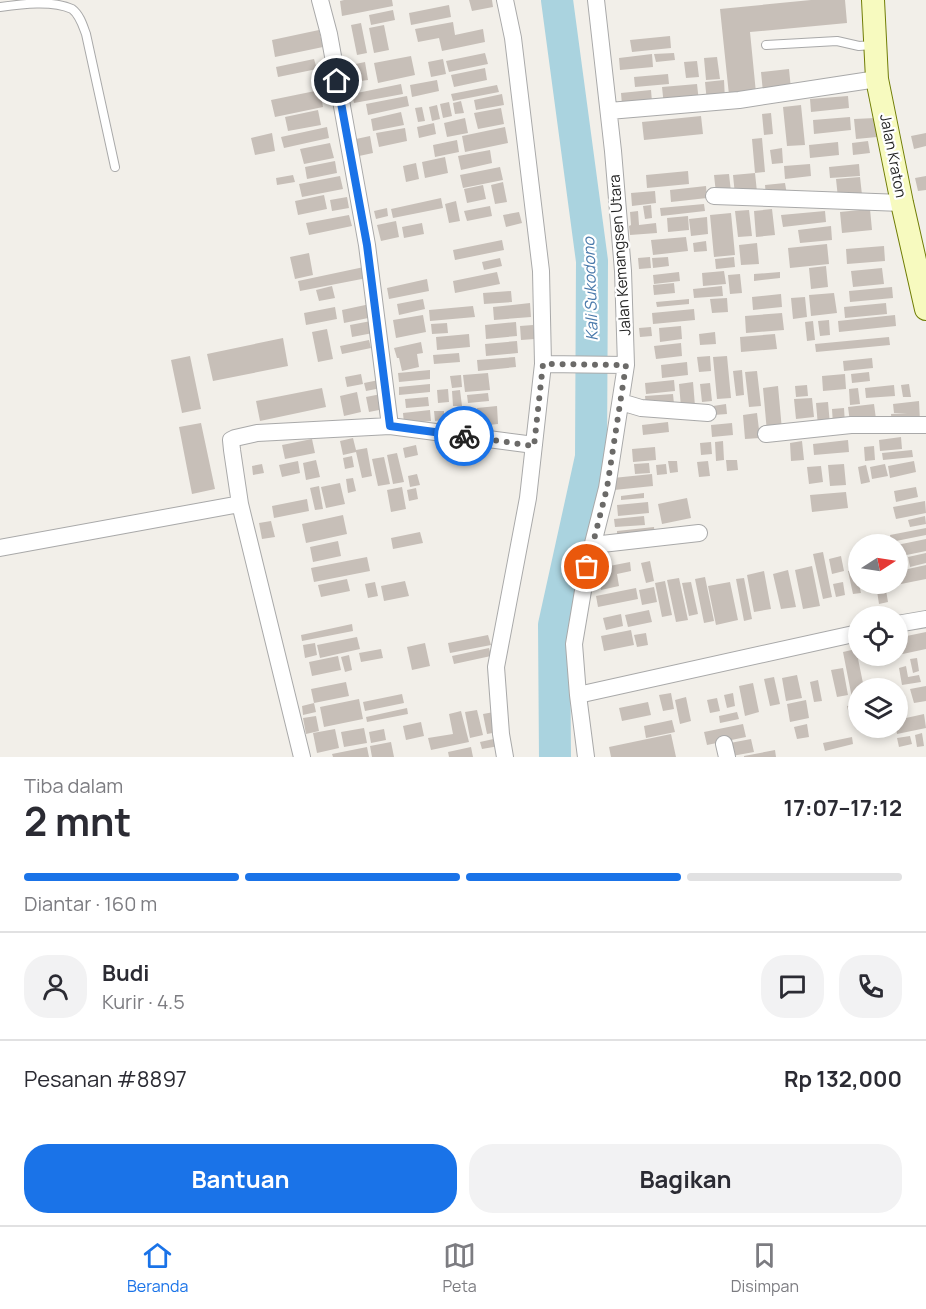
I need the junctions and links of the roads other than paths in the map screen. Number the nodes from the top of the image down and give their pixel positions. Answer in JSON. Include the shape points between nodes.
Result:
{"nodes":[{"id":1,"x":320,"y":0,"type":"edge"},
{"id":2,"x":505,"y":0,"type":"edge"},
{"id":3,"x":596,"y":0,"type":"edge"},
{"id":4,"x":873,"y":0,"type":"edge"},
{"id":5,"x":0,"y":7,"type":"edge"},
{"id":6,"x":766,"y":45,"type":"dead end"},
{"id":7,"x":877,"y":45,"type":"junction"},
{"id":8,"x":878,"y":79,"type":"junction"},
{"id":9,"x":609,"y":111,"type":"junction"},
{"id":10,"x":115,"y":167,"type":"dead end"},
{"id":11,"x":714,"y":196,"type":"dead end"},
{"id":12,"x":902,"y":203,"type":"junction"},
{"id":13,"x":926,"y":309,"type":"edge"},
{"id":14,"x":550,"y":365,"type":"junction"},
{"id":15,"x":618,"y":365,"type":"junction"},
{"id":16,"x":621,"y":402,"type":"junction"},
{"id":17,"x":708,"y":413,"type":"dead end"},
{"id":18,"x":926,"y":425,"type":"edge"},
{"id":19,"x":390,"y":426,"type":"junction"},
{"id":20,"x":766,"y":434,"type":"dead end"},
{"id":21,"x":534,"y":446,"type":"junction"},
{"id":22,"x":240,"y":504,"type":"junction"},
{"id":23,"x":699,"y":533,"type":"dead end"},
{"id":24,"x":593,"y":545,"type":"junction"},
{"id":25,"x":0,"y":548,"type":"edge"},
{"id":26,"x":926,"y":619,"type":"edge"},
{"id":27,"x":908,"y":622,"type":"edge"},
{"id":28,"x":848,"y":635,"type":"edge"},
{"id":29,"x":578,"y":696,"type":"junction"},
{"id":30,"x":302,"y":757,"type":"edge"},
{"id":31,"x":505,"y":757,"type":"edge"},
{"id":32,"x":586,"y":757,"type":"edge"}],
"edges":[{"from":1,"to":19,"type":"street","via":[[367,245]]},
{"from":2,"to":14,"type":"street","via":[[513,38]]},
{"from":3,"to":9,"type":"street","name":"Jalan Kemangsen Utara"},
{"from":4,"to":7,"type":"street","name":"Jalan Kraton"},
{"from":5,"to":10,"type":"lane","via":[[43,1],[61,4],[80,18]]},
{"from":6,"to":7,"type":"lane","via":[[837,41]]},
{"from":7,"to":8,"type":"street","name":"Jalan Kraton"},
{"from":8,"to":9,"type":"street","via":[[739,100]]},
{"from":8,"to":12,"type":"street","name":"Jalan Kraton"},
{"from":9,"to":15,"type":"street","name":"Jalan Kemangsen Utara","via":[[623,271]]},
{"from":11,"to":12,"type":"street"},
{"from":12,"to":13,"type":"street","name":"Jalan Kraton"},
{"from":14,"to":15,"type":"street"},
{"from":14,"to":21,"type":"street"},
{"from":15,"to":16,"type":"street","name":"Jalan Kemangsen Utara"},
{"from":16,"to":17,"type":"street","via":[[642,408]]},
{"from":16,"to":24,"type":"street","name":"Jalan Kemangsen Utara"},
{"from":18,"to":20,"type":"street","via":[[850,425]]},
{"from":19,"to":21,"type":"street"},
{"from":19,"to":22,"type":"street","via":[[232,439]]},
{"from":21,"to":31,"type":"street","via":[[496,667]]},
{"from":22,"to":25,"type":"street"},
{"from":22,"to":30,"type":"street"},
{"from":23,"to":24,"type":"street"},
{"from":24,"to":29,"type":"street","name":"Jalan Kemangsen Utara","via":[[574,644]]},
{"from":26,"to":27,"type":"street"},
{"from":28,"to":29,"type":"street"},
{"from":29,"to":32,"type":"street","name":"Jalan Kemangsen Utara"}]}
